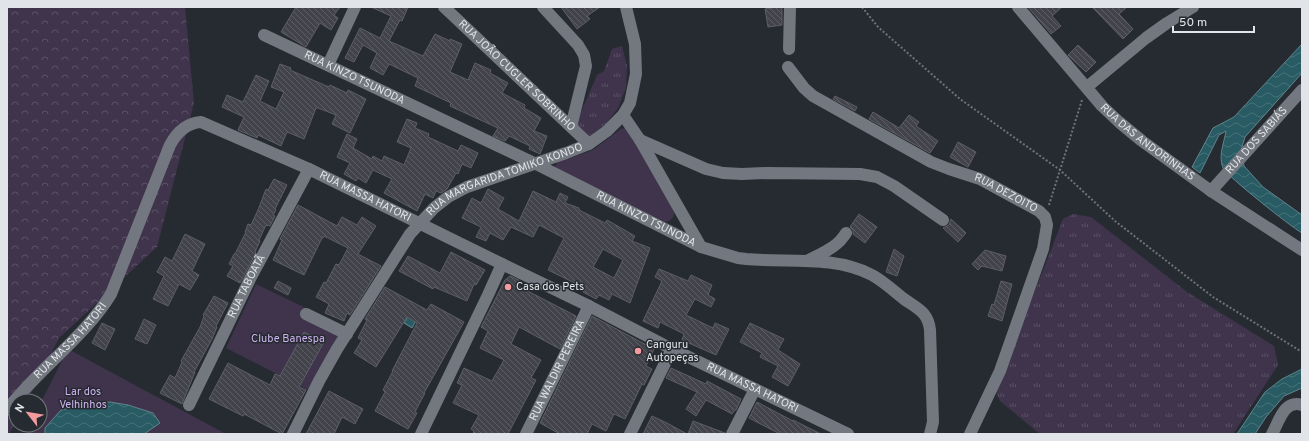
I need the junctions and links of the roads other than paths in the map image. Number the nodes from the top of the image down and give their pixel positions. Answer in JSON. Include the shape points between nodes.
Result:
{"nodes":[{"id":1,"x":355,"y":7,"type":"edge"},
{"id":2,"x":444,"y":7,"type":"edge"},
{"id":3,"x":543,"y":7,"type":"edge"},
{"id":4,"x":626,"y":7,"type":"edge"},
{"id":5,"x":790,"y":7,"type":"edge"},
{"id":6,"x":1018,"y":7,"type":"edge"},
{"id":7,"x":1193,"y":7,"type":"edge"},
{"id":8,"x":264,"y":35,"type":"dead end"},
{"id":9,"x":789,"y":49,"type":"dead end"},
{"id":10,"x":328,"y":65,"type":"junction"},
{"id":11,"x":788,"y":67,"type":"dead end"},
{"id":12,"x":1087,"y":87,"type":"junction"},
{"id":13,"x":1302,"y":90,"type":"edge"},
{"id":14,"x":623,"y":115,"type":"junction"},
{"id":15,"x":571,"y":127,"type":"junction"},
{"id":16,"x":640,"y":140,"type":"junction"},
{"id":17,"x":589,"y":144,"type":"junction"},
{"id":18,"x":536,"y":164,"type":"junction"},
{"id":19,"x":310,"y":170,"type":"junction"},
{"id":20,"x":1211,"y":191,"type":"junction"},
{"id":21,"x":943,"y":220,"type":"dead end"},
{"id":22,"x":420,"y":223,"type":"junction"},
{"id":23,"x":846,"y":233,"type":"dead end"},
{"id":24,"x":701,"y":247,"type":"junction"},
{"id":25,"x":1302,"y":250,"type":"edge"},
{"id":26,"x":806,"y":261,"type":"junction"},
{"id":27,"x":502,"y":264,"type":"junction"},
{"id":28,"x":589,"y":306,"type":"junction"},
{"id":29,"x":306,"y":314,"type":"dead end"},
{"id":30,"x":347,"y":334,"type":"junction"},
{"id":31,"x":672,"y":349,"type":"junction"},
{"id":32,"x":755,"y":389,"type":"junction"},
{"id":33,"x":189,"y":405,"type":"dead end"},
{"id":34,"x":1302,"y":405,"type":"edge"},
{"id":35,"x":7,"y":410,"type":"edge"},
{"id":36,"x":843,"y":433,"type":"edge"},
{"id":37,"x":293,"y":434,"type":"edge"},
{"id":38,"x":420,"y":434,"type":"edge"},
{"id":39,"x":526,"y":434,"type":"edge"},
{"id":40,"x":630,"y":434,"type":"edge"},
{"id":41,"x":732,"y":434,"type":"edge"},
{"id":42,"x":930,"y":434,"type":"edge"},
{"id":43,"x":970,"y":434,"type":"edge"},
{"id":44,"x":1272,"y":434,"type":"edge"}],
"edges":[{"from":1,"to":10,"type":"street"},
{"from":2,"to":15,"type":"street","name":"RUA JOÃO CUGLER SOBRINHO"},
{"from":3,"to":15,"type":"street","via":[[582,50],[585,61],[585,72]]},
{"from":4,"to":14,"type":"street","name":"RUA MARGARIDA TOMIKO KONDO","via":[[635,44],[636,74],[630,103]]},
{"from":5,"to":9,"type":"street"},
{"from":6,"to":12,"type":"street","name":"RUA DAS ANDORINHAS"},
{"from":7,"to":12,"type":"street","via":[[1146,38]]},
{"from":8,"to":10,"type":"street","name":"RUA KINZO TSUNODA"},
{"from":10,"to":18,"type":"street","name":"RUA KINZO TSUNODA"},
{"from":11,"to":43,"type":"street","name":"RUA DEZOITO","via":[[804,88],[824,102],[931,162],[980,179],[1039,211],[1045,217],[1047,225],[1043,248],[1000,371]]},
{"from":12,"to":20,"type":"street","name":"RUA DAS ANDORINHAS","via":[[1102,106],[1142,141]]},
{"from":13,"to":20,"type":"street","name":"RUA DOS SABIÁS"},
{"from":14,"to":16,"type":"street"},
{"from":14,"to":17,"type":"street","name":"RUA MARGARIDA TOMIKO KONDO"},
{"from":15,"to":17,"type":"street","name":"RUA JOÃO CUGLER SOBRINHO"},
{"from":16,"to":21,"type":"street","via":[[706,169],[723,173],[860,174],[877,177]]},
{"from":16,"to":24,"type":"street"},
{"from":17,"to":18,"type":"street","name":"RUA MARGARIDA TOMIKO KONDO"},
{"from":18,"to":22,"type":"street","name":"RUA MARGARIDA TOMIKO KONDO","via":[[467,187],[448,197]]},
{"from":18,"to":24,"type":"street","name":"RUA KINZO TSUNODA"},
{"from":19,"to":22,"type":"street","name":"RUA MASSA HATORI"},
{"from":19,"to":33,"type":"street","name":"RUA TABOATÃ","via":[[251,277]]},
{"from":19,"to":35,"type":"street","name":"RUA MASSA HATORI","via":[[205,123],[195,122],[180,130],[170,145],[106,302],[96,316]]},
{"from":20,"to":25,"type":"street","name":"RUA DAS ANDORINHAS"},
{"from":22,"to":27,"type":"street","name":"RUA MASSA HATORI"},
{"from":22,"to":30,"type":"street","name":"RUA MARGARIDA TOMIKO KONDO","via":[[410,234]]},
{"from":23,"to":26,"type":"street","via":[[834,247]]},
{"from":24,"to":26,"type":"street","name":"RUA KINZO TSUNODA","via":[[738,258]]},
{"from":26,"to":42,"type":"street","name":"RUA KINZO TSUNODA","via":[[826,262],[866,272],[926,316],[930,330],[933,422]]},
{"from":27,"to":28,"type":"street","name":"RUA MASSA HATORI"},
{"from":27,"to":38,"type":"street"},
{"from":28,"to":31,"type":"street","name":"RUA MASSA HATORI"},
{"from":28,"to":39,"type":"street","name":"RUA WALDIR PEREIRA"},
{"from":29,"to":30,"type":"street"},
{"from":30,"to":37,"type":"street","name":"RUA MARGARIDA TOMIKO KONDO","via":[[327,366]]},
{"from":31,"to":32,"type":"street","name":"RUA MASSA HATORI"},
{"from":31,"to":40,"type":"street"},
{"from":32,"to":36,"type":"street","name":"RUA MASSA HATORI"},
{"from":32,"to":41,"type":"street"},
{"from":34,"to":44,"type":"street","via":[[1289,405]]}]}
